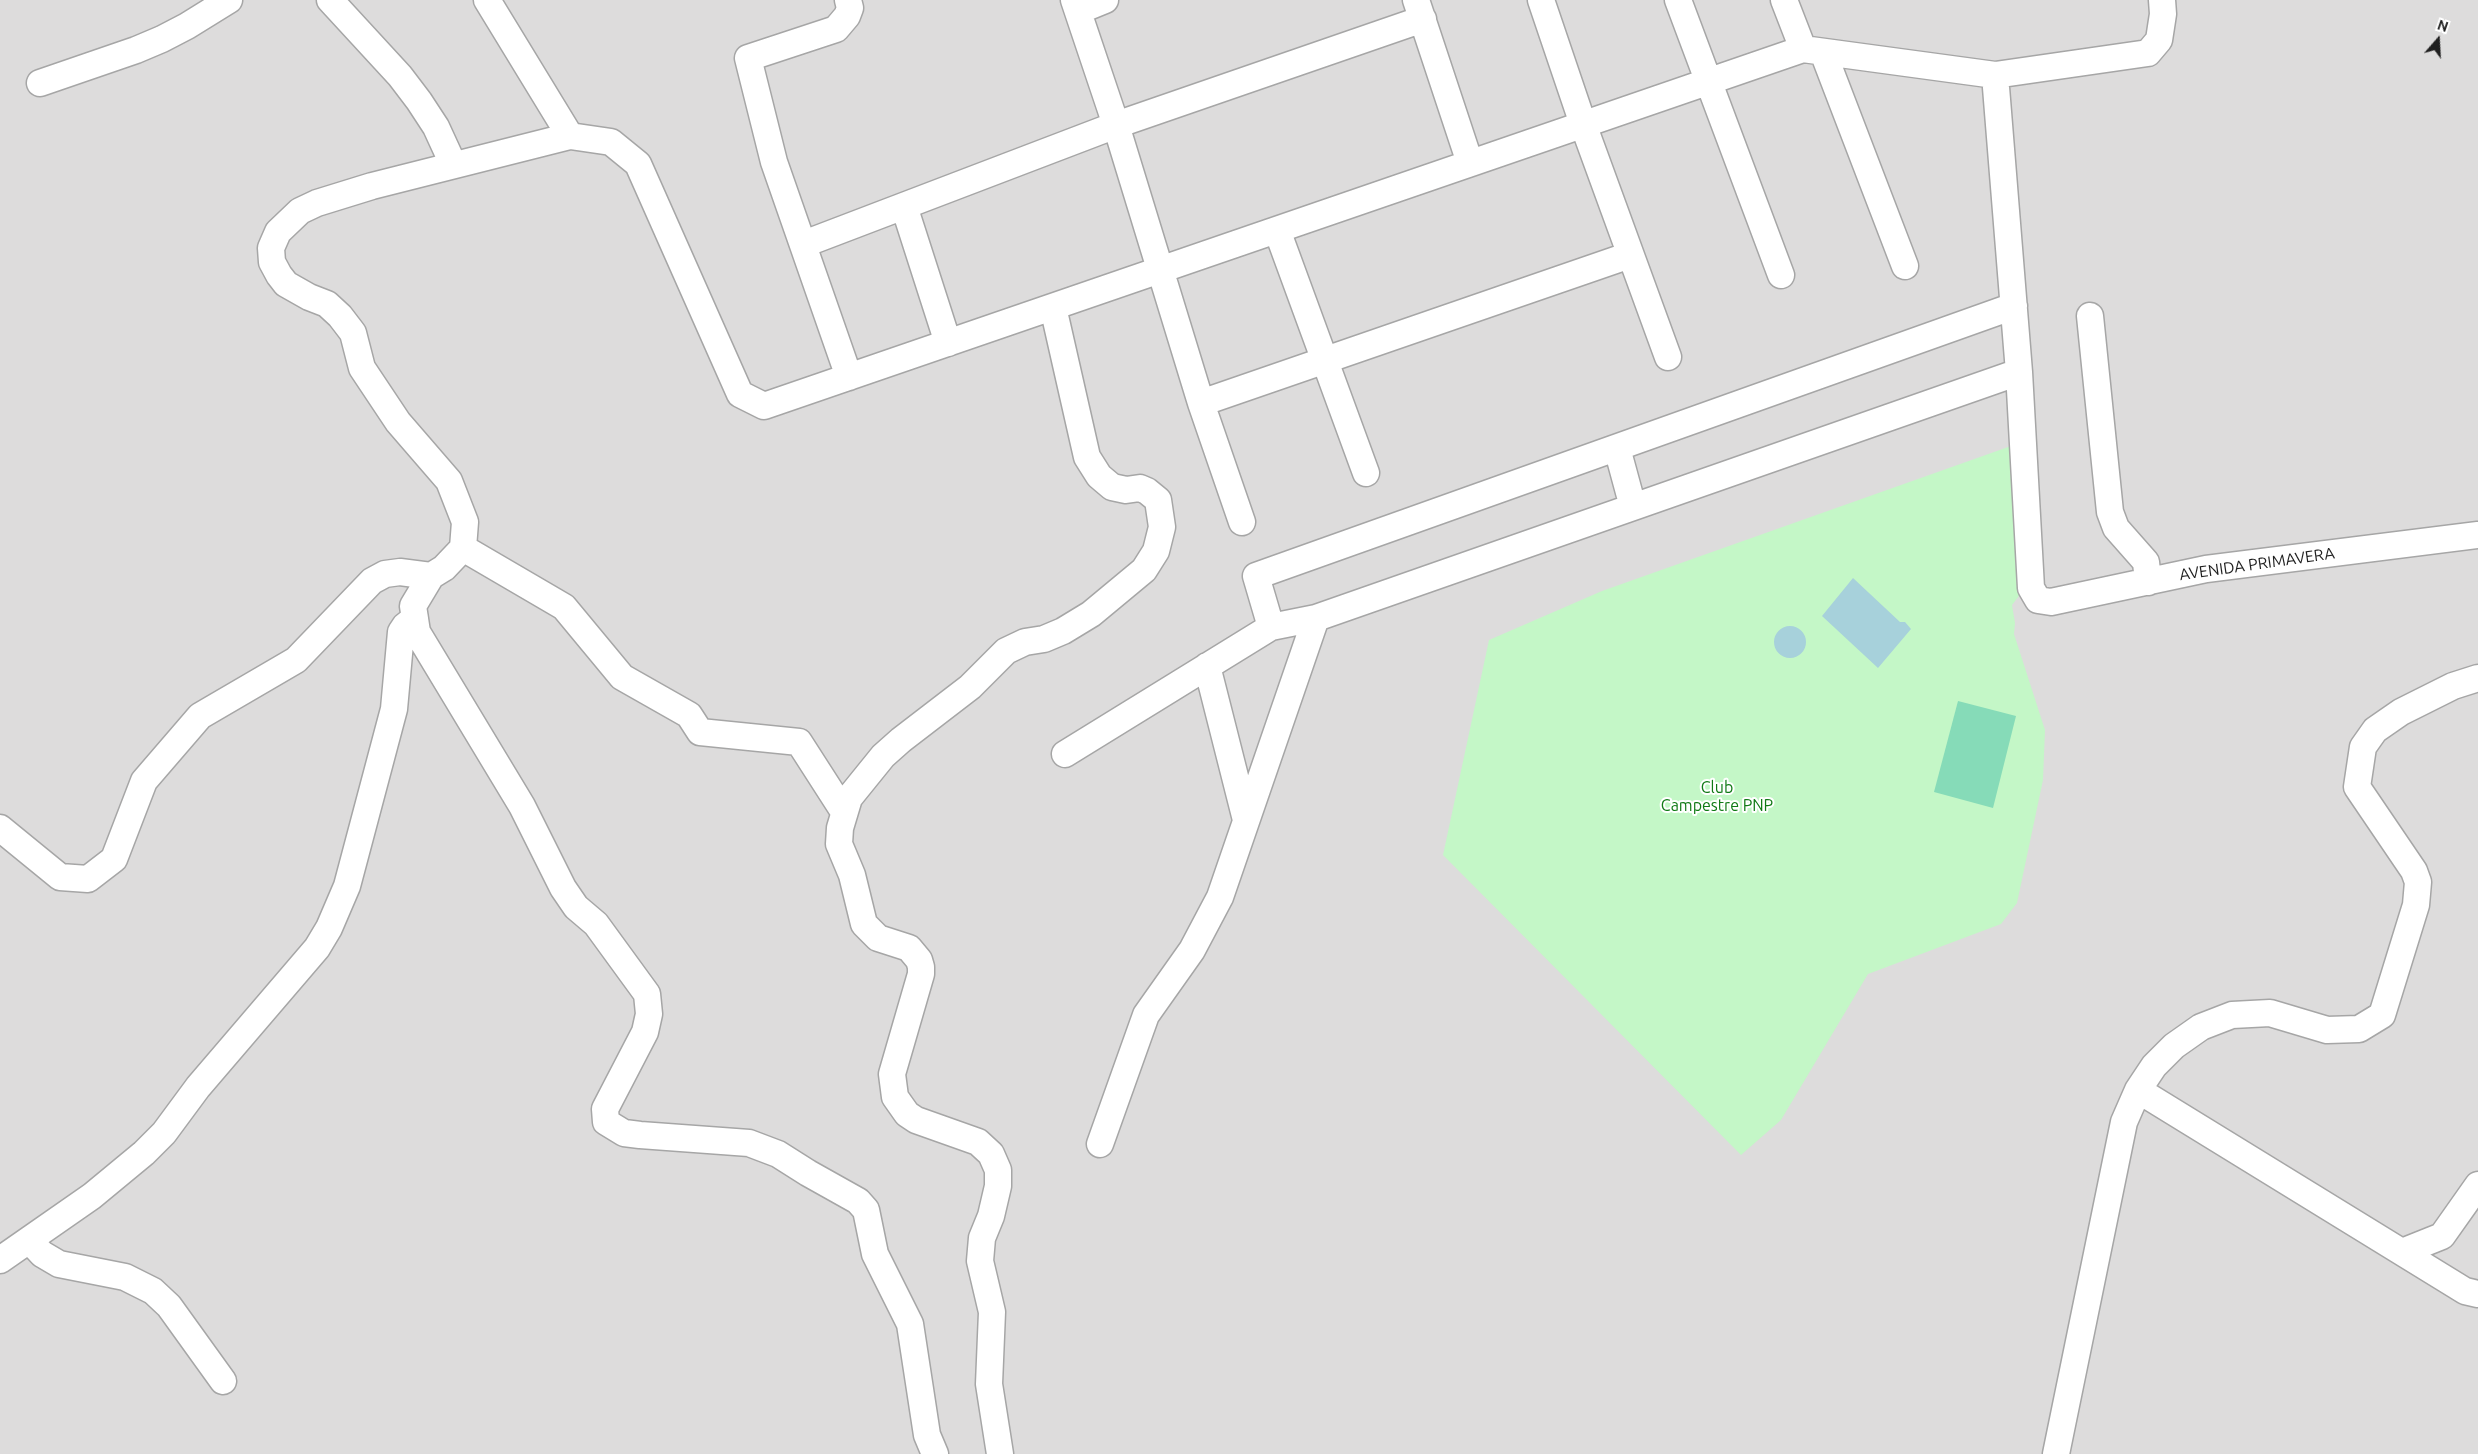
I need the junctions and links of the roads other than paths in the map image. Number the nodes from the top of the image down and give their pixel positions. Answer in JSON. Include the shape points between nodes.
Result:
{"nodes":[{"id":1,"x":228,"y":0,"type":"edge"},
{"id":2,"x":330,"y":0,"type":"edge"},
{"id":3,"x":487,"y":0,"type":"edge"},
{"id":4,"x":848,"y":0,"type":"edge"},
{"id":5,"x":1105,"y":0,"type":"edge"},
{"id":6,"x":1541,"y":0,"type":"edge"},
{"id":7,"x":1678,"y":0,"type":"edge"},
{"id":8,"x":1784,"y":0,"type":"edge"},
{"id":9,"x":2162,"y":0,"type":"edge"},
{"id":10,"x":1076,"y":5,"type":"edge"},
{"id":11,"x":1420,"y":10,"type":"edge"},
{"id":12,"x":1813,"y":50,"type":"junction"},
{"id":13,"x":1995,"y":75,"type":"junction"},
{"id":14,"x":1708,"y":81,"type":"junction"},
{"id":15,"x":40,"y":83,"type":"dead end"},
{"id":16,"x":1583,"y":124,"type":"junction"},
{"id":17,"x":1116,"y":125,"type":"junction"},
{"id":18,"x":570,"y":136,"type":"junction"},
{"id":19,"x":1470,"y":163,"type":"junction"},
{"id":20,"x":454,"y":164,"type":"junction"},
{"id":21,"x":904,"y":206,"type":"junction"},
{"id":22,"x":1277,"y":230,"type":"junction"},
{"id":23,"x":804,"y":244,"type":"junction"},
{"id":24,"x":1630,"y":255,"type":"junction"},
{"id":25,"x":1905,"y":266,"type":"dead end"},
{"id":26,"x":1162,"y":269,"type":"junction"},
{"id":27,"x":1781,"y":275,"type":"dead end"},
{"id":28,"x":2014,"y":306,"type":"junction"},
{"id":29,"x":1053,"y":307,"type":"junction"},
{"id":30,"x":2090,"y":316,"type":"dead end"},
{"id":31,"x":948,"y":343,"type":"junction"},
{"id":32,"x":1668,"y":357,"type":"dead end"},
{"id":33,"x":1325,"y":360,"type":"junction"},
{"id":34,"x":2019,"y":372,"type":"junction"},
{"id":35,"x":849,"y":377,"type":"junction"},
{"id":36,"x":1201,"y":403,"type":"junction"},
{"id":37,"x":1617,"y":448,"type":"junction"},
{"id":38,"x":1366,"y":473,"type":"dead end"},
{"id":39,"x":1633,"y":507,"type":"junction"},
{"id":40,"x":1242,"y":522,"type":"dead end"},
{"id":41,"x":2478,"y":535,"type":"edge"},
{"id":42,"x":463,"y":548,"type":"junction"},
{"id":43,"x":431,"y":576,"type":"junction"},
{"id":44,"x":2148,"y":582,"type":"junction"},
{"id":45,"x":415,"y":618,"type":"junction"},
{"id":46,"x":1316,"y":618,"type":"junction"},
{"id":47,"x":1271,"y":627,"type":"junction"},
{"id":48,"x":1207,"y":666,"type":"junction"},
{"id":49,"x":2478,"y":678,"type":"edge"},
{"id":50,"x":1065,"y":754,"type":"dead end"},
{"id":51,"x":844,"y":812,"type":"junction"},
{"id":52,"x":1246,"y":820,"type":"junction"},
{"id":53,"x":0,"y":828,"type":"edge"},
{"id":54,"x":2138,"y":1090,"type":"junction"},
{"id":55,"x":1100,"y":1144,"type":"dead end"},
{"id":56,"x":2478,"y":1185,"type":"edge"},
{"id":57,"x":29,"y":1240,"type":"junction"},
{"id":58,"x":2402,"y":1252,"type":"junction"},
{"id":59,"x":0,"y":1260,"type":"edge"},
{"id":60,"x":2478,"y":1294,"type":"edge"},
{"id":61,"x":222,"y":1381,"type":"dead end"},
{"id":62,"x":935,"y":1454,"type":"edge"},
{"id":63,"x":1000,"y":1454,"type":"edge"},
{"id":64,"x":2056,"y":1454,"type":"edge"}],
"edges":[{"from":1,"to":15,"type":"street","via":[[154,42]]},
{"from":2,"to":20,"type":"street","via":[[419,101]]},
{"from":3,"to":18,"type":"street"},
{"from":4,"to":23,"type":"street","via":[[847,16],[836,29],[748,58],[774,162]]},
{"from":5,"to":10,"type":"street"},
{"from":6,"to":16,"type":"street"},
{"from":7,"to":14,"type":"street"},
{"from":8,"to":12,"type":"street"},
{"from":9,"to":13,"type":"street","via":[[2159,40],[2148,53]]},
{"from":10,"to":17,"type":"street"},
{"from":11,"to":17,"type":"street"},
{"from":11,"to":19,"type":"street"},
{"from":12,"to":13,"type":"street"},
{"from":12,"to":14,"type":"street"},
{"from":12,"to":25,"type":"street"},
{"from":13,"to":28,"type":"street"},
{"from":14,"to":16,"type":"street"},
{"from":14,"to":27,"type":"street"},
{"from":16,"to":19,"type":"street"},
{"from":16,"to":24,"type":"street"},
{"from":17,"to":21,"type":"street"},
{"from":17,"to":26,"type":"street"},
{"from":18,"to":20,"type":"street"},
{"from":18,"to":35,"type":"street","via":[[611,142],[638,164],[740,394],[764,406]]},
{"from":19,"to":22,"type":"street"},
{"from":20,"to":42,"type":"street","via":[[317,203],[300,211],[278,232],[271,248],[272,262],[286,284],[327,304],[353,333],[362,368],[398,422],[449,482],[465,522]]},
{"from":21,"to":23,"type":"street"},
{"from":21,"to":31,"type":"street"},
{"from":22,"to":26,"type":"street"},
{"from":22,"to":33,"type":"street"},
{"from":23,"to":35,"type":"street"},
{"from":24,"to":32,"type":"street"},
{"from":24,"to":33,"type":"street"},
{"from":26,"to":29,"type":"street"},
{"from":26,"to":36,"type":"street"},
{"from":28,"to":34,"type":"street"},
{"from":28,"to":37,"type":"street"},
{"from":29,"to":31,"type":"street"},
{"from":29,"to":51,"type":"street","via":[[1087,458],[1099,476],[1112,487],[1140,488],[1158,500],[1162,527],[1156,551],[1144,570],[1077,623],[1044,639],[1025,642],[1006,651],[970,688],[884,756],[858,786]]},
{"from":30,"to":44,"type":"street","via":[[2110,512],[2116,528],[2146,562]]},
{"from":31,"to":35,"type":"street"},
{"from":33,"to":36,"type":"street"},
{"from":33,"to":38,"type":"street"},
{"from":34,"to":39,"type":"street"},
{"from":34,"to":44,"type":"street","name":"AVENIDA PRIMAVERA","via":[[2031,588],[2038,600],[2051,602]]},
{"from":36,"to":40,"type":"street"},
{"from":37,"to":39,"type":"street"},
{"from":37,"to":47,"type":"street","via":[[1256,576]]},
{"from":39,"to":46,"type":"street"},
{"from":41,"to":44,"type":"street","name":"AVENIDA PRIMAVERA","via":[[2206,569]]},
{"from":42,"to":43,"type":"street","via":[[444,568]]},
{"from":42,"to":51,"type":"street","via":[[564,607],[622,676],[689,715],[700,732],[799,742]]},
{"from":43,"to":45,"type":"street","via":[[413,606]]},
{"from":43,"to":53,"type":"street","via":[[400,572],[385,574],[372,582],[296,660],[200,716],[144,781],[114,859],[88,879],[60,877]]},
{"from":45,"to":57,"type":"street","via":[[402,632],[394,709],[347,886],[317,948],[198,1087],[164,1133],[119,1176]]},
{"from":45,"to":62,"type":"street","via":[[417,632],[522,806],[563,888],[576,907],[596,924],[647,994],[645,1032],[605,1109],[606,1122],[624,1133],[749,1143],[778,1154],[858,1201],[866,1210],[876,1254],[910,1324],[927,1435]]},
{"from":46,"to":47,"type":"street"},
{"from":46,"to":52,"type":"street"},
{"from":47,"to":48,"type":"street"},
{"from":48,"to":50,"type":"street"},
{"from":48,"to":52,"type":"street"},
{"from":49,"to":54,"type":"street","via":[[2453,686],[2401,712],[2375,730],[2363,747],[2357,787],[2414,871],[2418,882],[2416,905],[2382,1015],[2359,1029],[2327,1030],[2270,1013],[2232,1015],[2201,1027],[2174,1046],[2154,1066]]},
{"from":51,"to":63,"type":"street","via":[[839,844],[852,875],[864,924],[878,938],[910,948],[921,967],[892,1074],[895,1097],[907,1114],[916,1120],[978,1142],[991,1154],[998,1170],[998,1186],[982,1238],[980,1261],[992,1312],[989,1384]]},
{"from":52,"to":55,"type":"street","via":[[1220,897],[1192,950],[1146,1015]]},
{"from":54,"to":58,"type":"street"},
{"from":54,"to":64,"type":"street","via":[[2124,1122]]},
{"from":56,"to":58,"type":"street","via":[[2442,1236]]},
{"from":57,"to":59,"type":"street"},
{"from":57,"to":61,"type":"street","via":[[42,1254],[59,1264],[125,1277],[153,1291],[169,1306]]},
{"from":58,"to":60,"type":"street","via":[[2465,1291]]}]}
